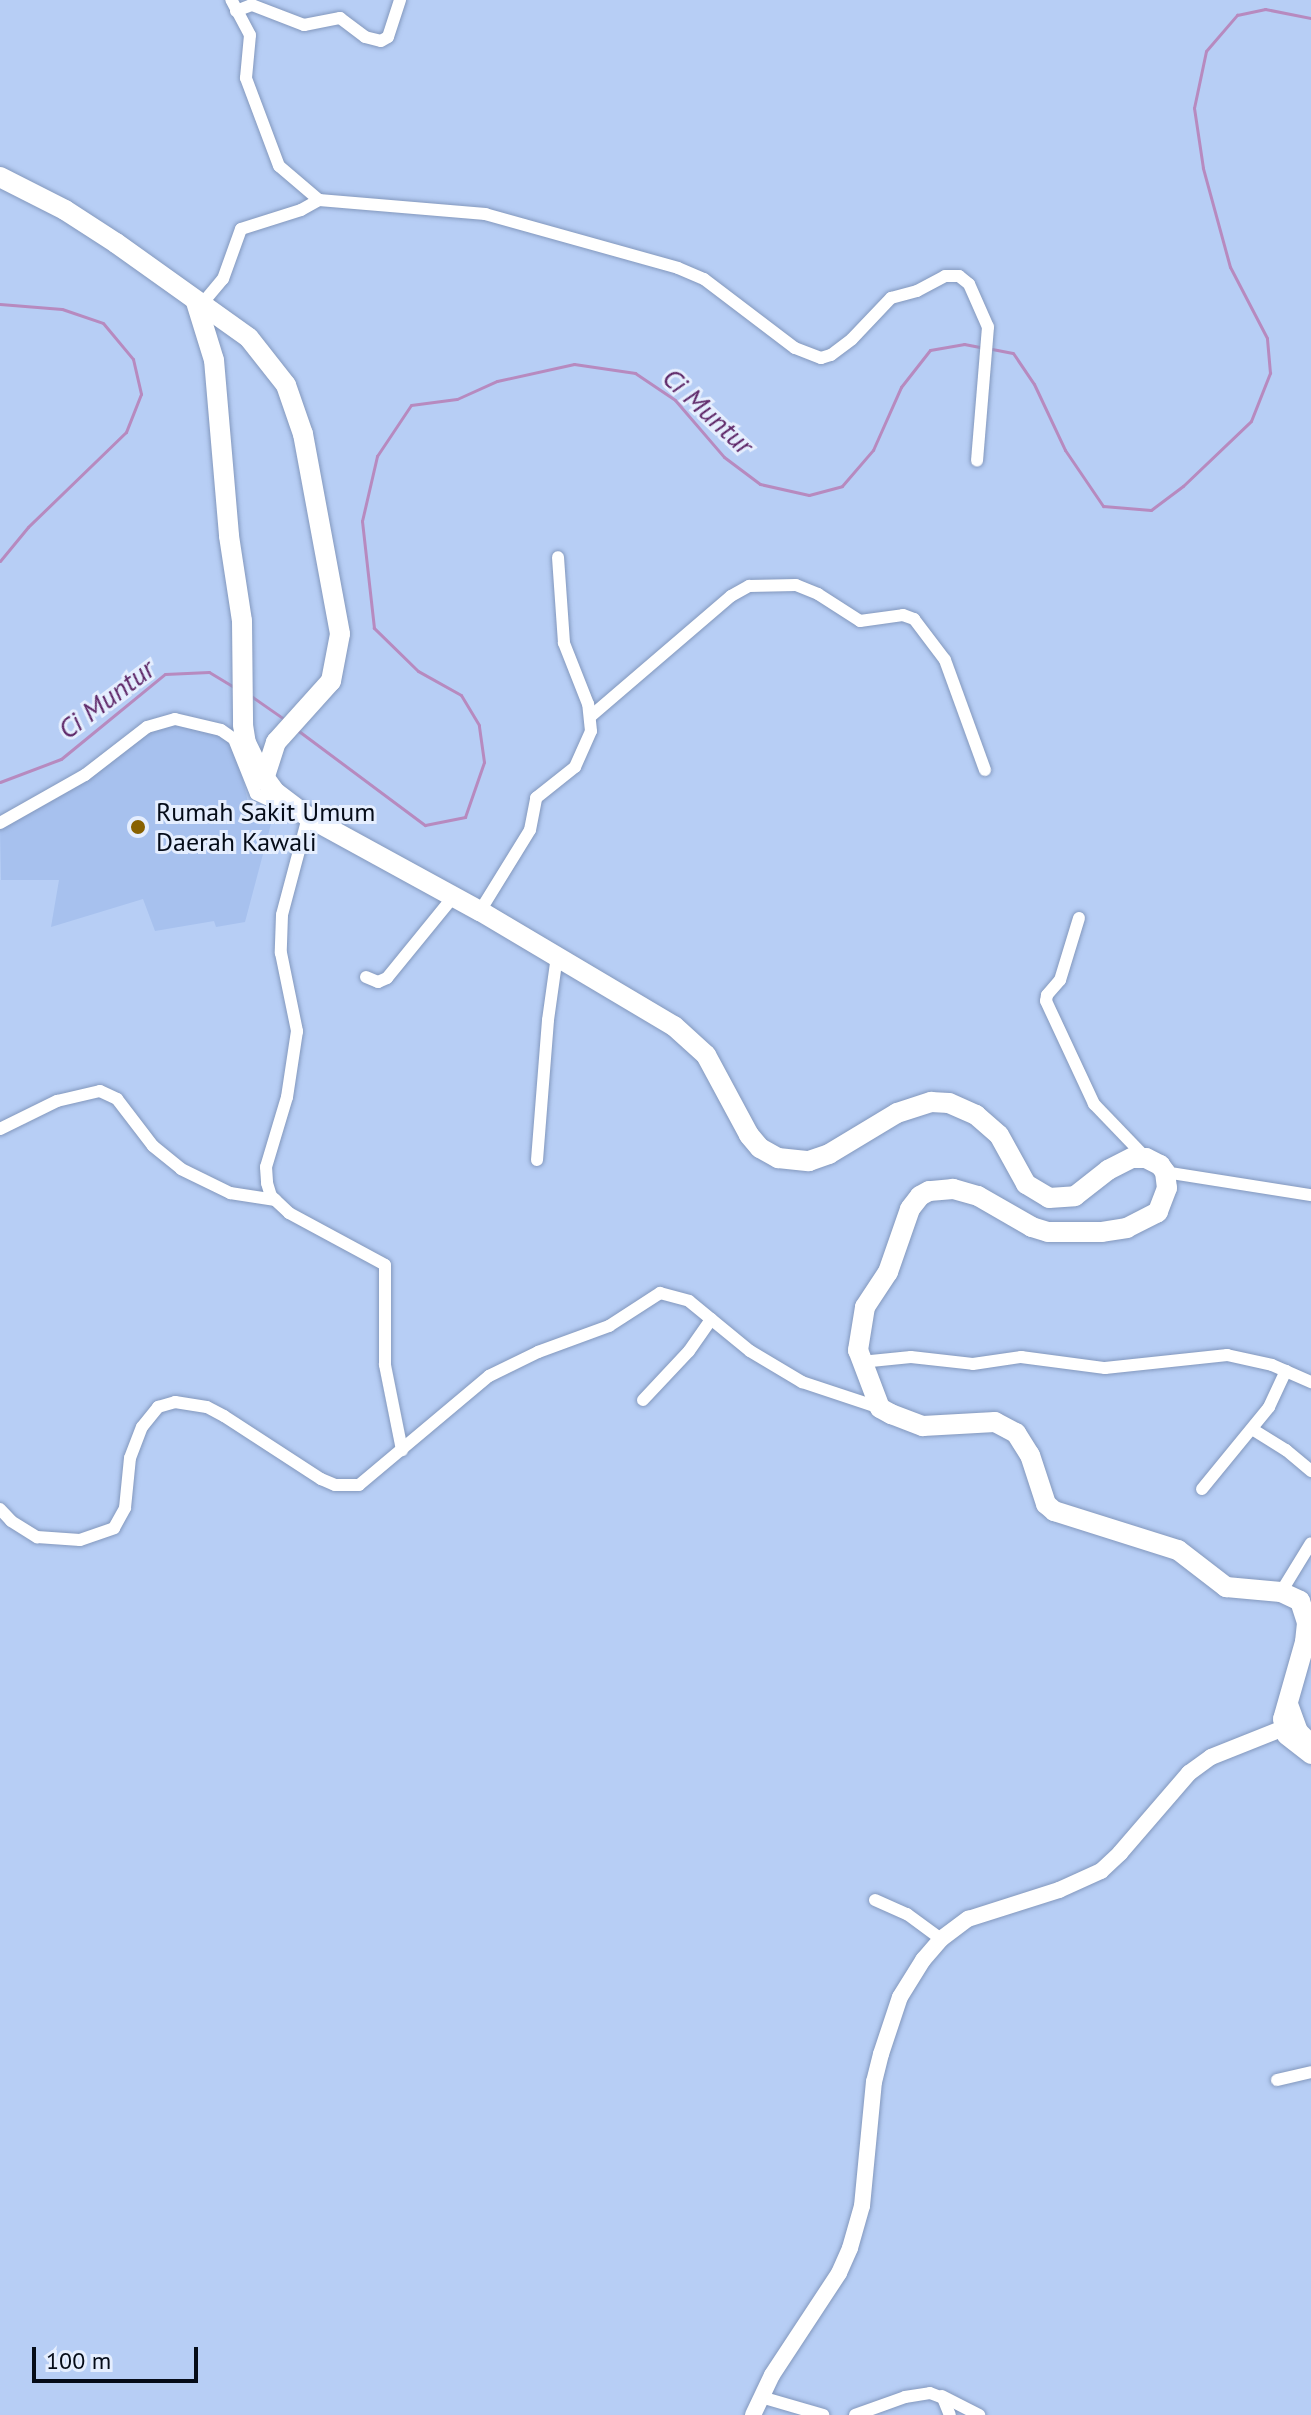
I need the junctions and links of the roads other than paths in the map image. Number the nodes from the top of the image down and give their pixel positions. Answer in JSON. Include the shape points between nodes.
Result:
{"nodes":[{"id":1,"x":400,"y":0,"type":"edge"},
{"id":2,"x":233,"y":6,"type":"edge"},
{"id":3,"x":0,"y":177,"type":"edge"},
{"id":4,"x":319,"y":200,"type":"junction"},
{"id":5,"x":199,"y":304,"type":"junction"},
{"id":6,"x":977,"y":461,"type":"dead end"},
{"id":7,"x":558,"y":557,"type":"dead end"},
{"id":8,"x":591,"y":716,"type":"junction"},
{"id":9,"x":985,"y":770,"type":"dead end"},
{"id":10,"x":264,"y":780,"type":"junction"},
{"id":11,"x":283,"y":799,"type":"junction"},
{"id":12,"x":308,"y":817,"type":"junction"},
{"id":13,"x":0,"y":823,"type":"edge"},
{"id":14,"x":453,"y":897,"type":"junction"},
{"id":15,"x":480,"y":911,"type":"junction"},
{"id":16,"x":1079,"y":918,"type":"dead end"},
{"id":17,"x":557,"y":956,"type":"junction"},
{"id":18,"x":366,"y":977,"type":"dead end"},
{"id":19,"x":0,"y":1129,"type":"edge"},
{"id":20,"x":1146,"y":1158,"type":"junction"},
{"id":21,"x":537,"y":1160,"type":"dead end"},
{"id":22,"x":1165,"y":1172,"type":"junction"},
{"id":23,"x":1311,"y":1195,"type":"edge"},
{"id":24,"x":275,"y":1200,"type":"junction"},
{"id":25,"x":711,"y":1319,"type":"junction"},
{"id":26,"x":861,"y":1362,"type":"junction"},
{"id":27,"x":1286,"y":1371,"type":"junction"},
{"id":28,"x":1311,"y":1382,"type":"edge"},
{"id":29,"x":643,"y":1400,"type":"dead end"},
{"id":30,"x":880,"y":1408,"type":"junction"},
{"id":31,"x":1252,"y":1429,"type":"junction"},
{"id":32,"x":402,"y":1450,"type":"junction"},
{"id":33,"x":1311,"y":1471,"type":"edge"},
{"id":34,"x":1202,"y":1489,"type":"dead end"},
{"id":35,"x":0,"y":1509,"type":"edge"},
{"id":36,"x":1311,"y":1543,"type":"edge"},
{"id":37,"x":1281,"y":1592,"type":"junction"},
{"id":38,"x":1289,"y":1695,"type":"junction"},
{"id":39,"x":1284,"y":1728,"type":"junction"},
{"id":40,"x":1311,"y":1739,"type":"edge"},
{"id":41,"x":1311,"y":1754,"type":"edge"},
{"id":42,"x":875,"y":1900,"type":"dead end"},
{"id":43,"x":941,"y":1939,"type":"junction"},
{"id":44,"x":1311,"y":2072,"type":"edge"},
{"id":45,"x":1277,"y":2080,"type":"dead end"},
{"id":46,"x":939,"y":2395,"type":"junction"},
{"id":47,"x":761,"y":2397,"type":"junction"},
{"id":48,"x":753,"y":2415,"type":"edge"},
{"id":49,"x":823,"y":2415,"type":"edge"},
{"id":50,"x":855,"y":2415,"type":"edge"},
{"id":51,"x":950,"y":2415,"type":"edge"},
{"id":52,"x":979,"y":2415,"type":"edge"}],
"edges":[{"from":1,"to":2,"type":"street","via":[[388,37],[381,41],[365,37],[340,18],[304,25],[253,5]]},
{"from":2,"to":4,"type":"street","via":[[250,35],[247,82],[279,166]]},
{"from":3,"to":5,"type":"highway","via":[[65,210]]},
{"from":4,"to":5,"type":"street","via":[[241,229],[223,279]]},
{"from":4,"to":6,"type":"street","via":[[485,214],[678,268],[704,279],[812,357],[842,348],[891,298],[951,275],[969,284],[986,319]]},
{"from":5,"to":10,"type":"highway","via":[[214,360],[242,621],[243,725]]},
{"from":5,"to":10,"type":"highway","via":[[249,338],[286,385],[303,434],[339,621],[335,672],[282,733]]},
{"from":7,"to":8,"type":"street","via":[[564,643]]},
{"from":8,"to":9,"type":"street","via":[[731,596],[749,586],[796,585],[860,621],[903,615],[914,619],[945,660]]},
{"from":8,"to":15,"type":"street","via":[[585,751],[575,767],[536,798],[530,830]]},
{"from":10,"to":11,"type":"highway"},
{"from":11,"to":12,"type":"highway"},
{"from":11,"to":13,"type":"street","via":[[273,802],[256,794],[234,739],[221,730],[175,719],[147,727],[85,775]]},
{"from":12,"to":14,"type":"highway"},
{"from":12,"to":24,"type":"street","via":[[282,915],[281,953],[297,1031],[283,1115],[266,1167]]},
{"from":14,"to":15,"type":"highway"},
{"from":14,"to":18,"type":"street","via":[[387,978],[378,982]]},
{"from":15,"to":17,"type":"highway"},
{"from":16,"to":20,"type":"street","via":[[1060,980],[1046,999],[1094,1104]]},
{"from":17,"to":20,"type":"highway","via":[[692,1040],[717,1072],[749,1135],[778,1158],[809,1161],[829,1154],[897,1113],[931,1102],[949,1103],[976,1115],[999,1135],[1026,1184],[1049,1198],[1075,1196],[1124,1161]]},
{"from":17,"to":21,"type":"street"},
{"from":19,"to":24,"type":"street","via":[[57,1101],[100,1091],[117,1099],[153,1146],[181,1169],[230,1193]]},
{"from":20,"to":22,"type":"highway"},
{"from":22,"to":23,"type":"street"},
{"from":22,"to":26,"type":"highway","via":[[1167,1188],[1158,1212],[1127,1228],[1102,1232],[1048,1232],[953,1189],[920,1196],[910,1209],[888,1272],[865,1307],[859,1324]]},
{"from":24,"to":32,"type":"street","via":[[289,1213],[385,1265],[385,1365]]},
{"from":25,"to":29,"type":"street"},
{"from":25,"to":30,"type":"street","via":[[750,1351],[802,1382]]},
{"from":25,"to":32,"type":"street","via":[[678,1296],[660,1293],[609,1326],[489,1376]]},
{"from":26,"to":27,"type":"street","via":[[911,1357],[973,1364],[1021,1357],[1105,1368],[1219,1355]]},
{"from":26,"to":30,"type":"highway"},
{"from":27,"to":28,"type":"street"},
{"from":27,"to":31,"type":"street"},
{"from":30,"to":37,"type":"highway","via":[[923,1426],[1004,1426],[1024,1442],[1046,1504],[1054,1511],[1178,1550],[1226,1587]]},
{"from":31,"to":33,"type":"street"},
{"from":31,"to":34,"type":"street"},
{"from":32,"to":35,"type":"street","via":[[365,1482],[335,1485],[207,1407],[175,1402],[158,1407],[142,1427],[130,1458],[125,1508],[114,1528],[80,1540],[37,1537]]},
{"from":36,"to":37,"type":"street"},
{"from":37,"to":38,"type":"highway","via":[[1300,1601],[1307,1623]]},
{"from":38,"to":39,"type":"highway"},
{"from":38,"to":40,"type":"street","via":[[1301,1729]]},
{"from":39,"to":41,"type":"highway"},
{"from":39,"to":43,"type":"main road","via":[[1211,1757],[1189,1773],[1101,1871],[977,1916]]},
{"from":42,"to":43,"type":"street","via":[[907,1914]]},
{"from":43,"to":47,"type":"main road","via":[[911,1977],[888,2029],[874,2082],[862,2206],[850,2248]]},
{"from":44,"to":45,"type":"street"},
{"from":46,"to":50,"type":"street","via":[[905,2397]]},
{"from":46,"to":51,"type":"street"},
{"from":46,"to":52,"type":"street"},
{"from":47,"to":48,"type":"main road"},
{"from":47,"to":49,"type":"street"}]}
